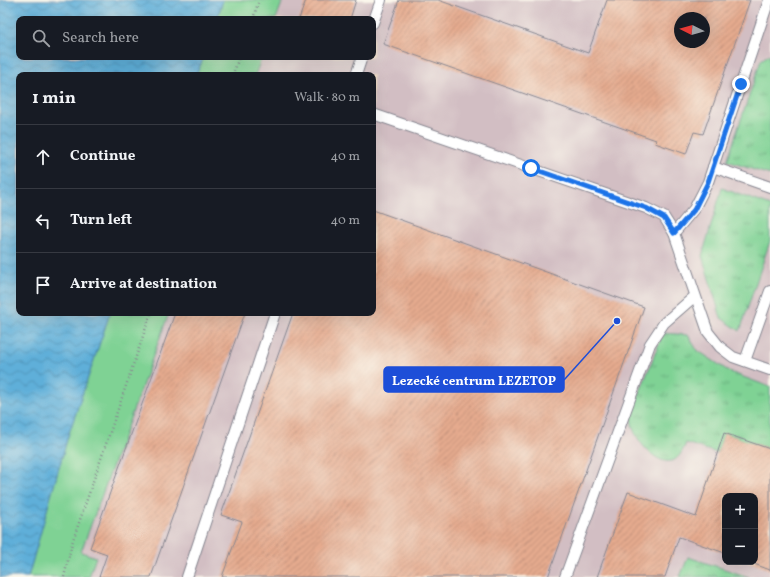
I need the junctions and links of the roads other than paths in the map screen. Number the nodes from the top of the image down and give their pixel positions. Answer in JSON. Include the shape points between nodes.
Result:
{"nodes":[{"id":1,"x":381,"y":0,"type":"edge"},
{"id":2,"x":769,"y":0,"type":"edge"},
{"id":3,"x":375,"y":16,"type":"edge"},
{"id":4,"x":361,"y":60,"type":"edge"},
{"id":5,"x":357,"y":72,"type":"edge"},
{"id":6,"x":376,"y":115,"type":"edge"},
{"id":7,"x":713,"y":167,"type":"junction"},
{"id":8,"x":770,"y":187,"type":"edge"},
{"id":9,"x":674,"y":233,"type":"junction"},
{"id":10,"x":770,"y":291,"type":"edge"},
{"id":11,"x":695,"y":296,"type":"junction"},
{"id":12,"x":273,"y":316,"type":"edge"},
{"id":13,"x":745,"y":361,"type":"junction"},
{"id":14,"x":770,"y":370,"type":"edge"},
{"id":15,"x":186,"y":577,"type":"edge"},
{"id":16,"x":565,"y":577,"type":"edge"}],
"edges":[{"from":1,"to":3,"type":"lane"},
{"from":2,"to":7,"type":"lane"},
{"from":4,"to":5,"type":"lane"},
{"from":6,"to":9,"type":"lane","via":[[646,208],[664,218]]},
{"from":7,"to":8,"type":"lane"},
{"from":7,"to":9,"type":"lane","via":[[694,210]]},
{"from":9,"to":11,"type":"lane"},
{"from":10,"to":13,"type":"lane"},
{"from":11,"to":13,"type":"lane","via":[[708,332],[720,347],[733,357]]},
{"from":11,"to":16,"type":"lane","via":[[664,322],[650,344]]},
{"from":12,"to":15,"type":"lane"},
{"from":13,"to":14,"type":"lane"}]}
